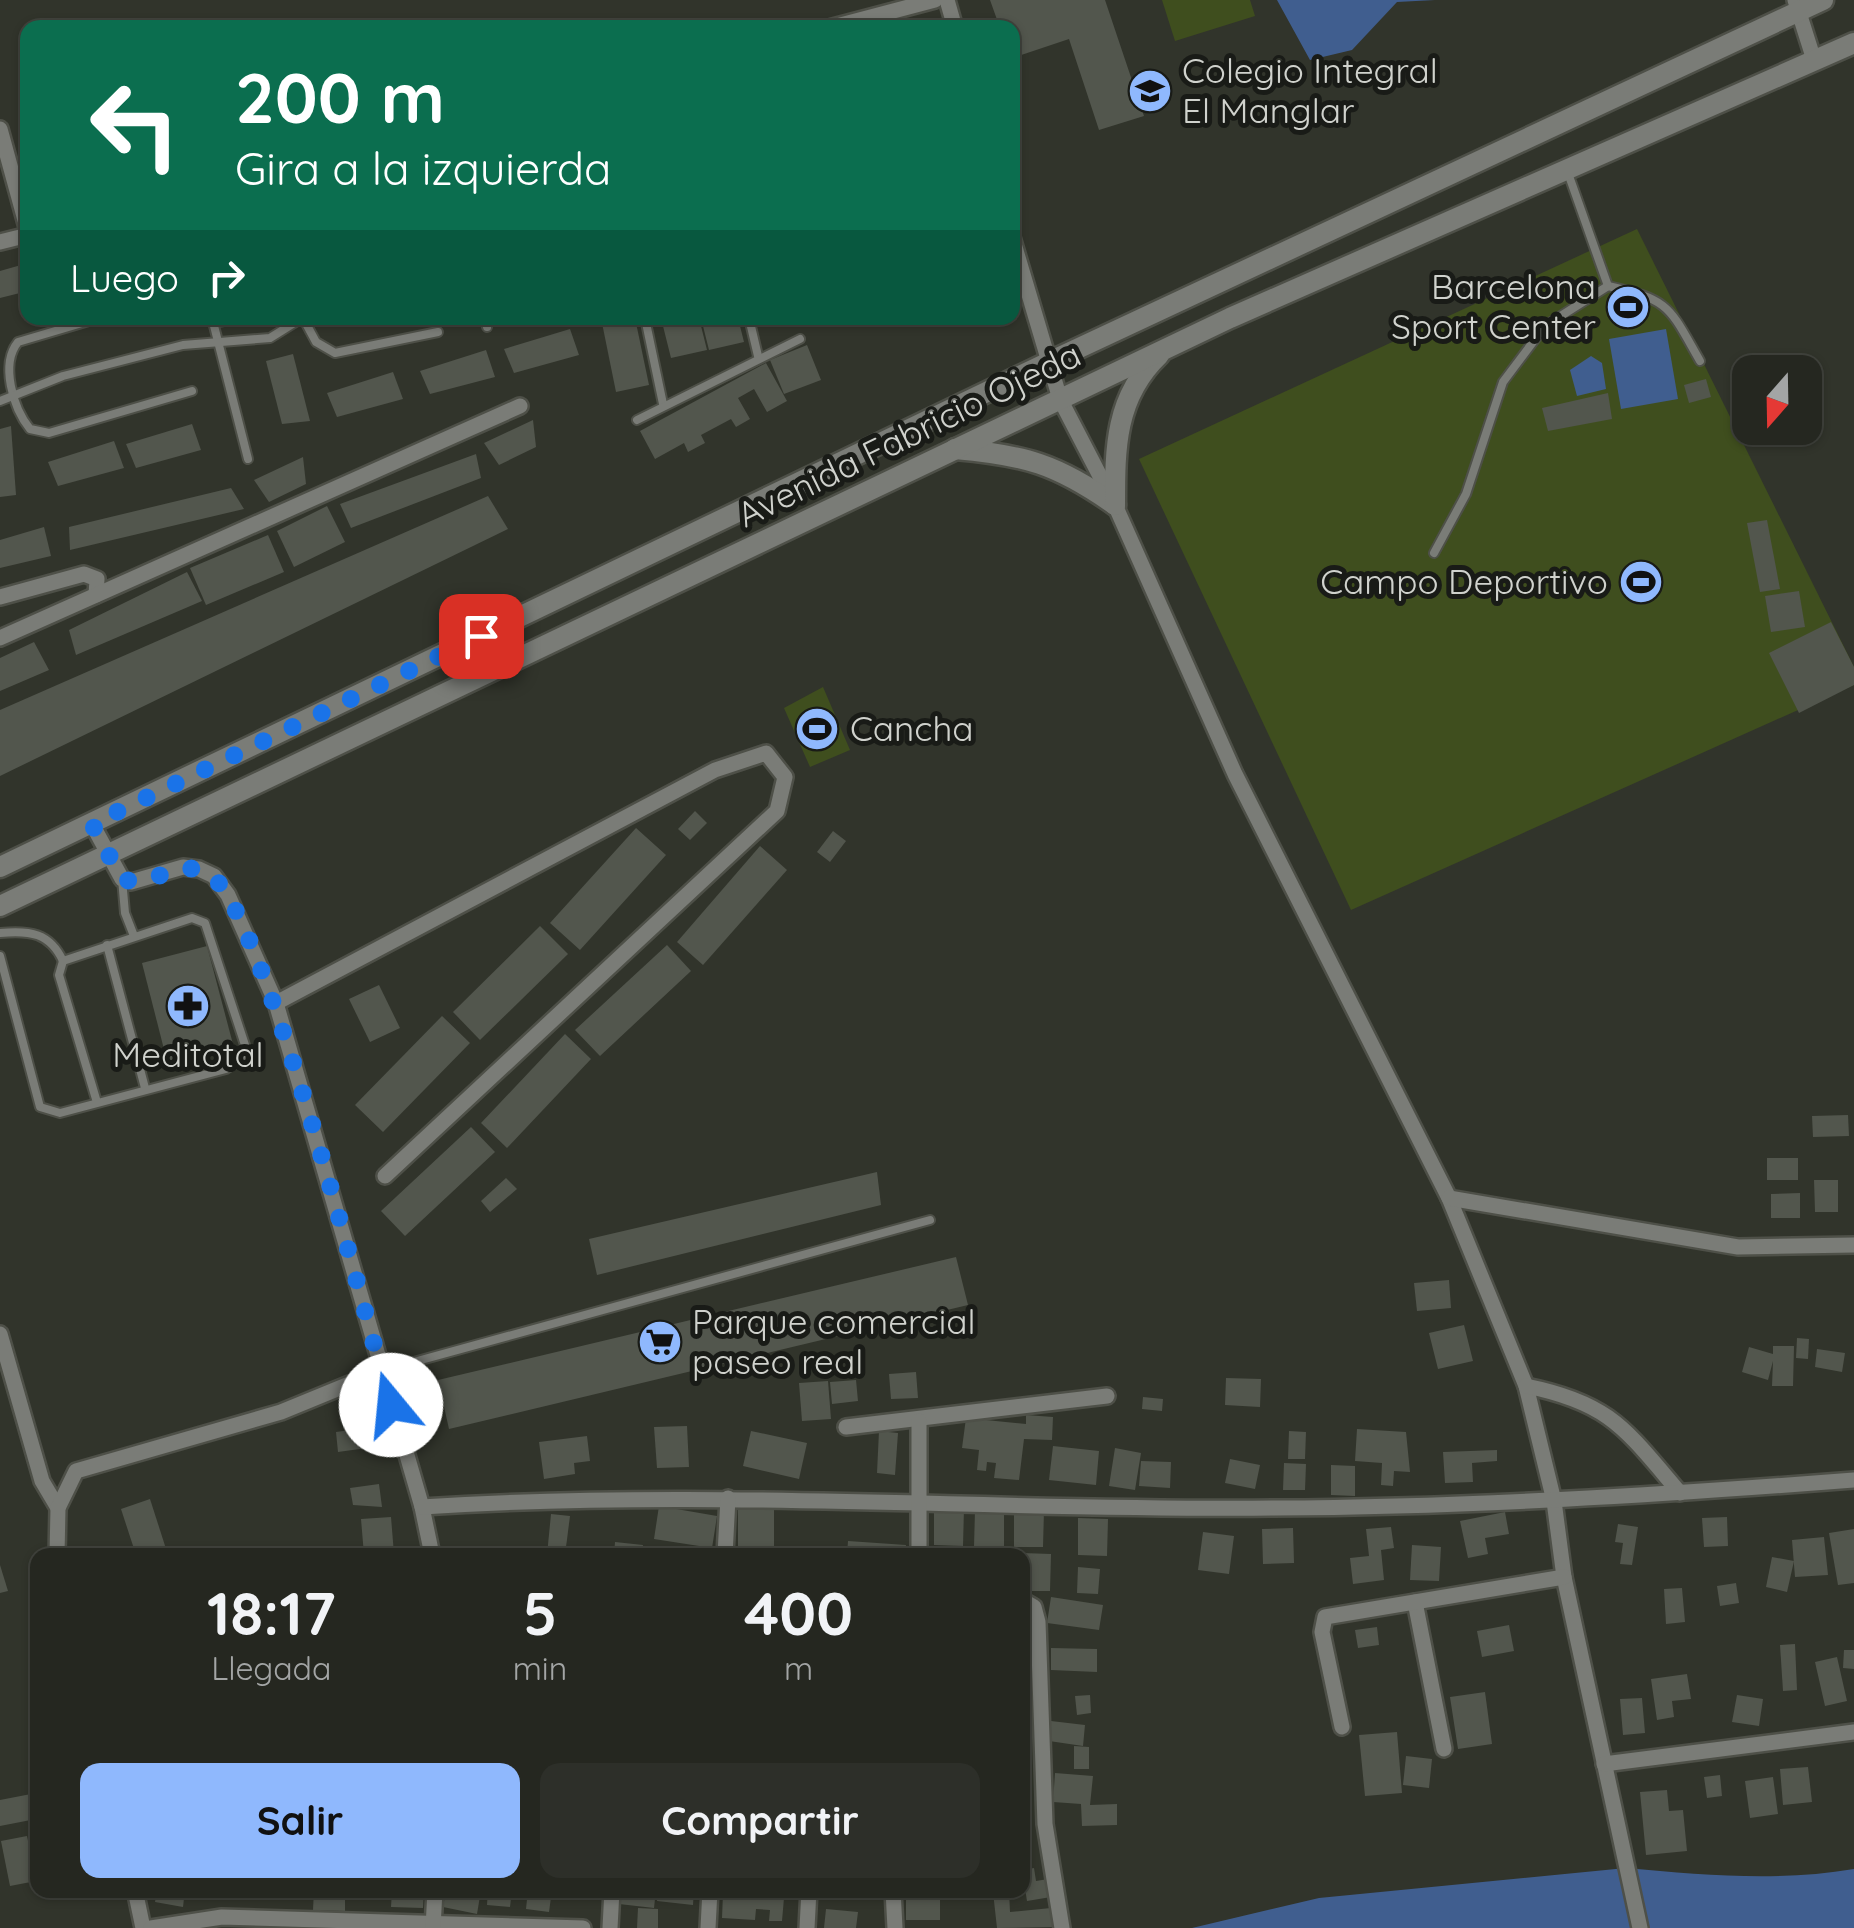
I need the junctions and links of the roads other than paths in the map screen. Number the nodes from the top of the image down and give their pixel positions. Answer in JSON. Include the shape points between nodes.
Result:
{"nodes":[{"id":1,"x":935,"y":0,"type":"edge"},
{"id":2,"x":1823,"y":0,"type":"edge"},
{"id":3,"x":1797,"y":6,"type":"edge"},
{"id":4,"x":859,"y":20,"type":"edge"},
{"id":5,"x":1854,"y":42,"type":"edge"},
{"id":6,"x":1814,"y":60,"type":"junction"},
{"id":7,"x":0,"y":129,"type":"edge"},
{"id":8,"x":1567,"y":169,"type":"junction"},
{"id":9,"x":20,"y":203,"type":"edge"},
{"id":10,"x":1020,"y":266,"type":"edge"},
{"id":11,"x":1608,"y":286,"type":"junction"},
{"id":12,"x":75,"y":325,"type":"edge"},
{"id":13,"x":214,"y":325,"type":"edge"},
{"id":14,"x":284,"y":325,"type":"edge"},
{"id":15,"x":307,"y":325,"type":"edge"},
{"id":16,"x":646,"y":325,"type":"edge"},
{"id":17,"x":751,"y":325,"type":"edge"},
{"id":18,"x":438,"y":332,"type":"dead end"},
{"id":19,"x":800,"y":338,"type":"dead end"},
{"id":20,"x":218,"y":342,"type":"junction"},
{"id":21,"x":1166,"y":348,"type":"junction"},
{"id":22,"x":758,"y":356,"type":"junction"},
{"id":23,"x":1700,"y":361,"type":"dead end"},
{"id":24,"x":1047,"y":363,"type":"junction"},
{"id":25,"x":192,"y":391,"type":"dead end"},
{"id":26,"x":5,"y":394,"type":"edge"},
{"id":27,"x":1060,"y":399,"type":"junction"},
{"id":28,"x":663,"y":404,"type":"junction"},
{"id":29,"x":520,"y":406,"type":"dead end"},
{"id":30,"x":637,"y":420,"type":"dead end"},
{"id":31,"x":954,"y":449,"type":"junction"},
{"id":32,"x":248,"y":459,"type":"dead end"},
{"id":33,"x":1115,"y":505,"type":"junction"},
{"id":34,"x":1434,"y":553,"type":"dead end"},
{"id":35,"x":96,"y":595,"type":"junction"},
{"id":36,"x":0,"y":597,"type":"edge"},
{"id":37,"x":0,"y":638,"type":"edge"},
{"id":38,"x":92,"y":824,"type":"junction"},
{"id":39,"x":26,"y":854,"type":"junction"},
{"id":40,"x":108,"y":854,"type":"junction"},
{"id":41,"x":0,"y":856,"type":"edge"},
{"id":42,"x":0,"y":867,"type":"edge"},
{"id":43,"x":122,"y":879,"type":"junction"},
{"id":44,"x":0,"y":906,"type":"edge"},
{"id":45,"x":0,"y":933,"type":"edge"},
{"id":46,"x":134,"y":936,"type":"junction"},
{"id":47,"x":107,"y":945,"type":"junction"},
{"id":48,"x":0,"y":956,"type":"edge"},
{"id":49,"x":64,"y":961,"type":"junction"},
{"id":50,"x":276,"y":1003,"type":"junction"},
{"id":51,"x":146,"y":1088,"type":"junction"},
{"id":52,"x":96,"y":1100,"type":"junction"},
{"id":53,"x":385,"y":1176,"type":"dead end"},
{"id":54,"x":1449,"y":1198,"type":"junction"},
{"id":55,"x":930,"y":1220,"type":"dead end"},
{"id":56,"x":1854,"y":1245,"type":"edge"},
{"id":57,"x":0,"y":1334,"type":"edge"},
{"id":58,"x":381,"y":1371,"type":"junction"},
{"id":59,"x":1526,"y":1386,"type":"junction"},
{"id":60,"x":1107,"y":1396,"type":"dead end"},
{"id":61,"x":919,"y":1421,"type":"junction"},
{"id":62,"x":846,"y":1427,"type":"dead end"},
{"id":63,"x":1854,"y":1480,"type":"edge"},
{"id":64,"x":1680,"y":1493,"type":"junction"},
{"id":65,"x":728,"y":1498,"type":"junction"},
{"id":66,"x":919,"y":1500,"type":"junction"},
{"id":67,"x":1554,"y":1501,"type":"junction"},
{"id":68,"x":422,"y":1507,"type":"junction"},
{"id":69,"x":58,"y":1508,"type":"junction"},
{"id":70,"x":56,"y":1548,"type":"edge"},
{"id":71,"x":431,"y":1548,"type":"edge"},
{"id":72,"x":725,"y":1548,"type":"edge"},
{"id":73,"x":918,"y":1548,"type":"edge"},
{"id":74,"x":1564,"y":1577,"type":"junction"},
{"id":75,"x":1415,"y":1602,"type":"junction"},
{"id":76,"x":1030,"y":1605,"type":"edge"},
{"id":77,"x":1342,"y":1727,"type":"dead end"},
{"id":78,"x":1854,"y":1732,"type":"edge"},
{"id":79,"x":1444,"y":1749,"type":"dead end"},
{"id":80,"x":1604,"y":1764,"type":"junction"},
{"id":81,"x":137,"y":1898,"type":"edge"},
{"id":82,"x":435,"y":1898,"type":"edge"},
{"id":83,"x":612,"y":1898,"type":"edge"},
{"id":84,"x":710,"y":1898,"type":"edge"},
{"id":85,"x":809,"y":1898,"type":"edge"},
{"id":86,"x":893,"y":1898,"type":"edge"},
{"id":87,"x":433,"y":1925,"type":"edge"},
{"id":88,"x":143,"y":1928,"type":"edge"},
{"id":89,"x":151,"y":1928,"type":"edge"},
{"id":90,"x":584,"y":1928,"type":"edge"},
{"id":91,"x":610,"y":1928,"type":"edge"},
{"id":92,"x":708,"y":1928,"type":"edge"},
{"id":93,"x":807,"y":1928,"type":"edge"},
{"id":94,"x":894,"y":1928,"type":"edge"},
{"id":95,"x":1062,"y":1928,"type":"edge"},
{"id":96,"x":1640,"y":1928,"type":"edge"}],
"edges":[{"from":1,"to":4,"type":"street"},
{"from":2,"to":3,"type":"street","name":"Avenida Fabricio Ojeda"},
{"from":3,"to":6,"type":"street"},
{"from":3,"to":24,"type":"street","name":"Avenida Fabricio Ojeda"},
{"from":5,"to":6,"type":"street","name":"Avenida Fabricio Ojeda"},
{"from":6,"to":8,"type":"street","name":"Avenida Fabricio Ojeda"},
{"from":7,"to":9,"type":"street"},
{"from":8,"to":11,"type":"lane"},
{"from":8,"to":21,"type":"street","name":"Avenida Fabricio Ojeda"},
{"from":10,"to":24,"type":"street"},
{"from":11,"to":23,"type":"lane","via":[[1650,296],[1670,309]]},
{"from":11,"to":34,"type":"lane","via":[[1545,326],[1503,382],[1466,494]]},
{"from":12,"to":26,"type":"lane","via":[[18,342],[8,359]]},
{"from":13,"to":20,"type":"lane"},
{"from":14,"to":20,"type":"lane","via":[[270,338]]},
{"from":15,"to":18,"type":"lane","via":[[316,342],[335,353]]},
{"from":16,"to":28,"type":"lane"},
{"from":17,"to":22,"type":"lane"},
{"from":19,"to":22,"type":"lane"},
{"from":20,"to":26,"type":"lane","via":[[183,345]]},
{"from":20,"to":32,"type":"lane"},
{"from":21,"to":27,"type":"street","name":"Avenida Fabricio Ojeda"},
{"from":21,"to":33,"type":"street","via":[[1145,368],[1122,410]]},
{"from":22,"to":28,"type":"lane"},
{"from":24,"to":27,"type":"street"},
{"from":24,"to":38,"type":"street","name":"Avenida Fabricio Ojeda"},
{"from":25,"to":26,"type":"lane","via":[[49,433],[30,430]]},
{"from":27,"to":31,"type":"street","name":"Avenida Fabricio Ojeda"},
{"from":27,"to":33,"type":"street"},
{"from":28,"to":30,"type":"lane"},
{"from":29,"to":35,"type":"street"},
{"from":31,"to":33,"type":"street","via":[[1017,454]]},
{"from":31,"to":40,"type":"street","name":"Avenida Fabricio Ojeda"},
{"from":33,"to":54,"type":"street","via":[[1235,774]]},
{"from":35,"to":36,"type":"street","via":[[97,579],[84,574]]},
{"from":35,"to":37,"type":"street"},
{"from":38,"to":39,"type":"street","name":"Avenida Fabricio Ojeda"},
{"from":38,"to":40,"type":"street"},
{"from":39,"to":41,"type":"street"},
{"from":39,"to":42,"type":"street","name":"Avenida Fabricio Ojeda"},
{"from":40,"to":43,"type":"street"},
{"from":40,"to":44,"type":"street","name":"Avenida Fabricio Ojeda"},
{"from":43,"to":46,"type":"lane"},
{"from":43,"to":50,"type":"street","via":[[138,881],[184,867],[214,876]]},
{"from":45,"to":49,"type":"lane","via":[[44,936]]},
{"from":46,"to":47,"type":"lane"},
{"from":46,"to":51,"type":"lane","via":[[192,918],[205,923],[244,1046],[240,1060],[226,1069]]},
{"from":47,"to":49,"type":"lane"},
{"from":47,"to":51,"type":"lane"},
{"from":48,"to":52,"type":"lane","via":[[40,1106],[60,1112]]},
{"from":49,"to":52,"type":"lane","via":[[60,975]]},
{"from":50,"to":53,"type":"street","via":[[715,770],[766,753],[785,777],[776,811]]},
{"from":50,"to":58,"type":"street"},
{"from":51,"to":52,"type":"lane"},
{"from":54,"to":56,"type":"street","via":[[1738,1247]]},
{"from":54,"to":59,"type":"street"},
{"from":55,"to":58,"type":"lane"},
{"from":57,"to":69,"type":"street","via":[[42,1481]]},
{"from":58,"to":68,"type":"street"},
{"from":58,"to":69,"type":"street","via":[[281,1412],[76,1471]]},
{"from":59,"to":64,"type":"street","via":[[1600,1408]]},
{"from":59,"to":67,"type":"street"},
{"from":60,"to":61,"type":"street"},
{"from":61,"to":62,"type":"street"},
{"from":61,"to":66,"type":"street"},
{"from":63,"to":64,"type":"street"},
{"from":64,"to":67,"type":"street"},
{"from":65,"to":66,"type":"street"},
{"from":65,"to":68,"type":"street"},
{"from":65,"to":72,"type":"street"},
{"from":66,"to":67,"type":"street","via":[[1272,1508]]},
{"from":66,"to":73,"type":"street"},
{"from":67,"to":74,"type":"street"},
{"from":68,"to":71,"type":"street"},
{"from":69,"to":70,"type":"street"},
{"from":74,"to":75,"type":"street"},
{"from":74,"to":80,"type":"street"},
{"from":75,"to":77,"type":"street","via":[[1325,1617],[1322,1632]]},
{"from":75,"to":79,"type":"street"},
{"from":76,"to":95,"type":"street","via":[[1038,1622],[1045,1824]]},
{"from":78,"to":80,"type":"street"},
{"from":80,"to":96,"type":"street"},
{"from":81,"to":88,"type":"street"},
{"from":82,"to":87,"type":"street"},
{"from":83,"to":91,"type":"street"},
{"from":84,"to":92,"type":"street"},
{"from":85,"to":93,"type":"street"},
{"from":86,"to":94,"type":"street"},
{"from":87,"to":89,"type":"street","via":[[222,1917]]},
{"from":87,"to":90,"type":"street"}]}
